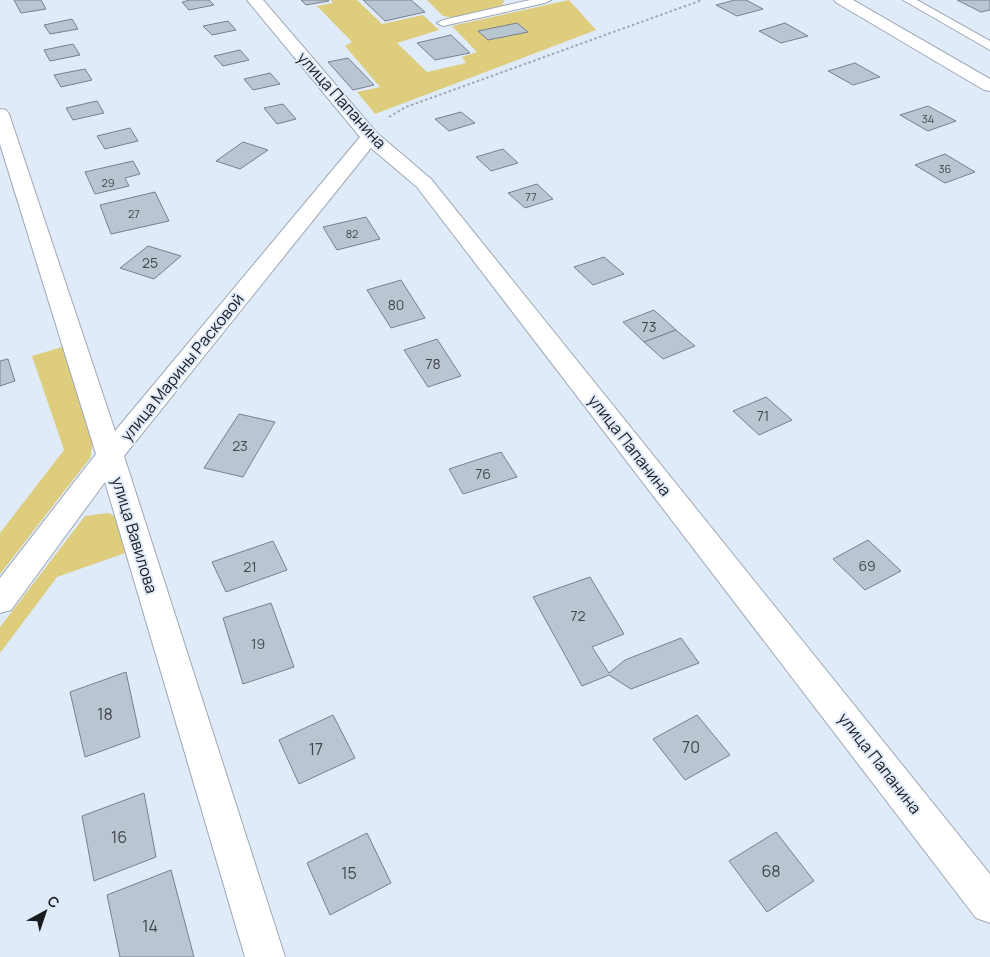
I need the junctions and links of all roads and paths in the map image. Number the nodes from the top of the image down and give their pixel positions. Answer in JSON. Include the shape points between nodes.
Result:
{"nodes":[{"id":1,"x":255,"y":0,"type":"edge"},
{"id":2,"x":545,"y":0,"type":"edge"},
{"id":3,"x":702,"y":0,"type":"edge"},
{"id":4,"x":842,"y":0,"type":"edge"},
{"id":5,"x":909,"y":0,"type":"edge"},
{"id":6,"x":443,"y":23,"type":"dead end"},
{"id":7,"x":990,"y":46,"type":"edge"},
{"id":8,"x":990,"y":86,"type":"edge"},
{"id":9,"x":0,"y":114,"type":"edge"},
{"id":10,"x":368,"y":134,"type":"junction"},
{"id":11,"x":110,"y":455,"type":"junction"},
{"id":12,"x":0,"y":601,"type":"edge"},
{"id":13,"x":990,"y":904,"type":"edge"},
{"id":14,"x":264,"y":957,"type":"edge"}],
"edges":[{"from":1,"to":10,"type":"street","name":"улица Папанина"},
{"from":2,"to":6,"type":"lane"},
{"from":3,"to":10,"type":"path","via":[[406,107]]},
{"from":4,"to":8,"type":"street"},
{"from":5,"to":7,"type":"lane"},
{"from":9,"to":11,"type":"street","name":"улица Вавилова"},
{"from":10,"to":11,"type":"street","name":"улица Марины Расковой"},
{"from":10,"to":13,"type":"street","name":"улица Папанина","via":[[424,183]]},
{"from":11,"to":12,"type":"street","name":"улица Марины Расковой"},
{"from":11,"to":14,"type":"street","name":"улица Вавилова"}]}
